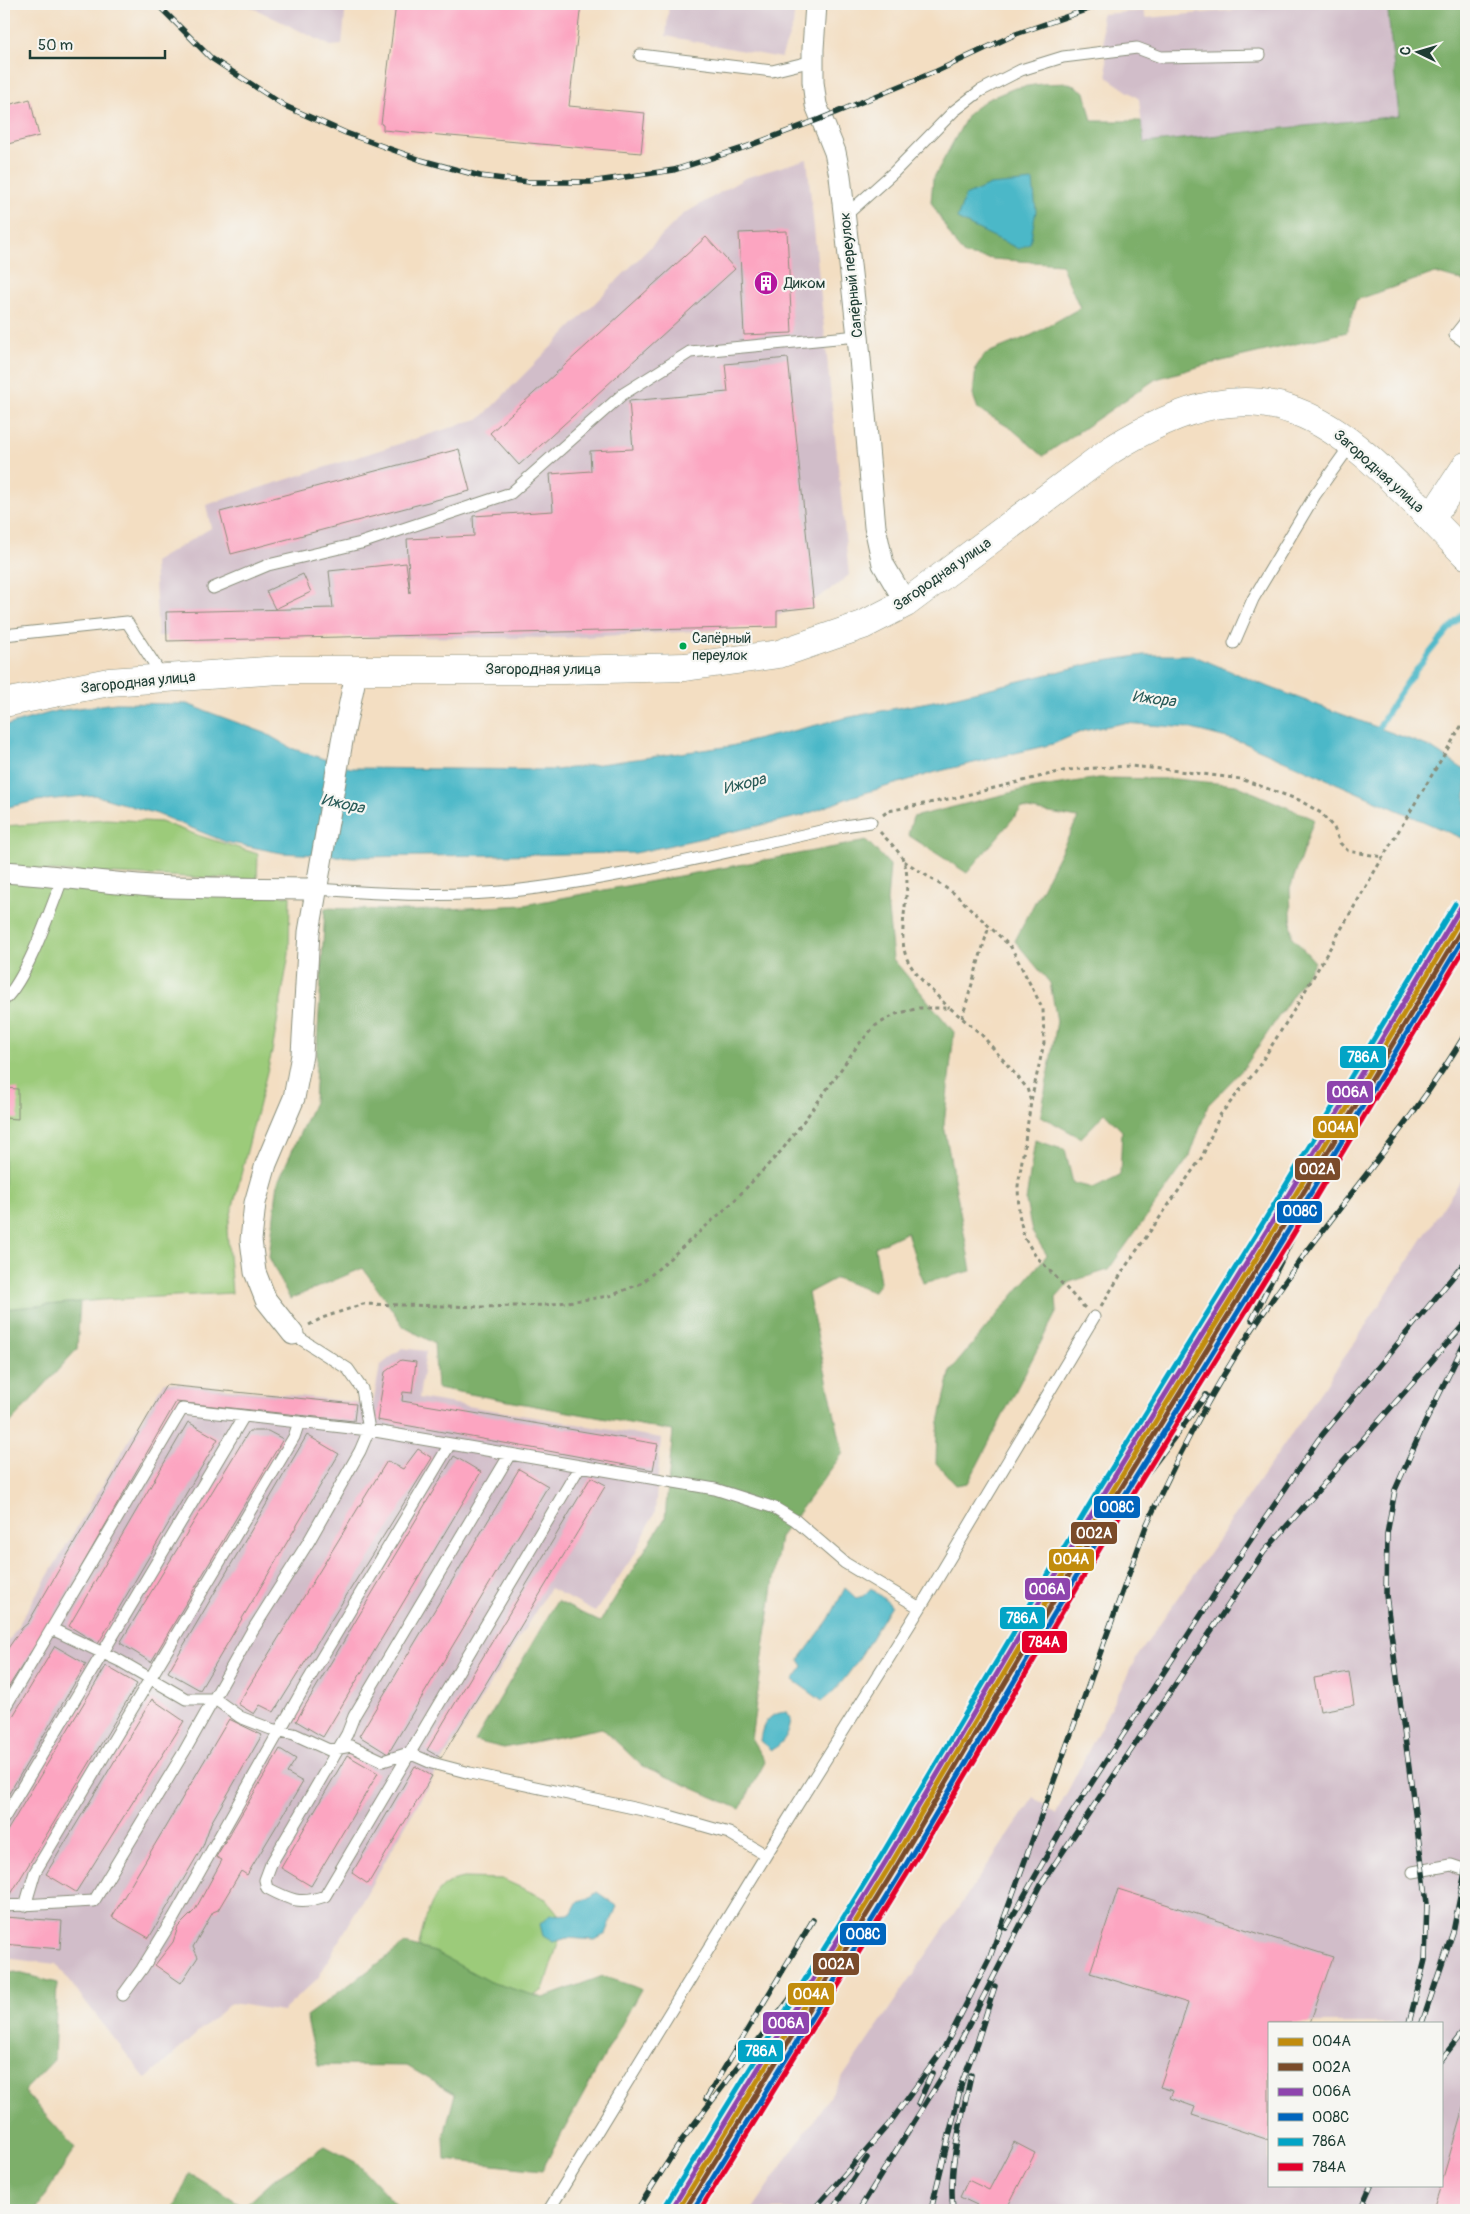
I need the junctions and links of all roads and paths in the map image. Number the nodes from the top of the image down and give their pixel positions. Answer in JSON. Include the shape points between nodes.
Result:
{"nodes":[{"id":1,"x":816,"y":4,"type":"edge"},
{"id":2,"x":640,"y":55,"type":"dead end"},
{"id":3,"x":1260,"y":55,"type":"dead end"},
{"id":4,"x":813,"y":61,"type":"junction"},
{"id":5,"x":845,"y":216,"type":"junction"},
{"id":6,"x":1466,"y":321,"type":"edge"},
{"id":7,"x":858,"y":336,"type":"junction"},
{"id":8,"x":1466,"y":344,"type":"edge"},
{"id":9,"x":1352,"y":443,"type":"junction"},
{"id":10,"x":1466,"y":466,"type":"edge"},
{"id":11,"x":1431,"y":519,"type":"junction"},
{"id":12,"x":1466,"y":555,"type":"edge"},
{"id":13,"x":213,"y":588,"type":"dead end"},
{"id":14,"x":906,"y":603,"type":"junction"},
{"id":15,"x":4,"y":635,"type":"edge"},
{"id":16,"x":1234,"y":643,"type":"dead end"},
{"id":17,"x":357,"y":669,"type":"junction"},
{"id":18,"x":164,"y":678,"type":"junction"},
{"id":19,"x":4,"y":703,"type":"edge"},
{"id":20,"x":1466,"y":718,"type":"edge"},
{"id":21,"x":872,"y":822,"type":"junction"},
{"id":22,"x":1382,"y":857,"type":"junction"},
{"id":23,"x":904,"y":861,"type":"junction"},
{"id":24,"x":4,"y":872,"type":"edge"},
{"id":25,"x":63,"y":877,"type":"junction"},
{"id":26,"x":316,"y":889,"type":"junction"},
{"id":27,"x":989,"y":926,"type":"junction"},
{"id":28,"x":4,"y":1000,"type":"edge"},
{"id":29,"x":950,"y":1008,"type":"junction"},
{"id":30,"x":962,"y":1018,"type":"junction"},
{"id":31,"x":1031,"y":1102,"type":"junction"},
{"id":32,"x":1094,"y":1317,"type":"junction"},
{"id":33,"x":293,"y":1334,"type":"junction"},
{"id":34,"x":244,"y":1416,"type":"junction"},
{"id":35,"x":299,"y":1422,"type":"junction"},
{"id":36,"x":369,"y":1430,"type":"junction"},
{"id":37,"x":450,"y":1444,"type":"junction"},
{"id":38,"x":510,"y":1454,"type":"junction"},
{"id":39,"x":580,"y":1466,"type":"junction"},
{"id":40,"x":920,"y":1608,"type":"junction"},
{"id":41,"x":52,"y":1629,"type":"junction"},
{"id":42,"x":102,"y":1653,"type":"junction"},
{"id":43,"x":150,"y":1679,"type":"junction"},
{"id":44,"x":215,"y":1699,"type":"junction"},
{"id":45,"x":4,"y":1709,"type":"edge"},
{"id":46,"x":280,"y":1731,"type":"junction"},
{"id":47,"x":340,"y":1748,"type":"junction"},
{"id":48,"x":410,"y":1752,"type":"junction"},
{"id":49,"x":4,"y":1818,"type":"edge"},
{"id":50,"x":766,"y":1855,"type":"junction"},
{"id":51,"x":1466,"y":1870,"type":"edge"},
{"id":52,"x":1413,"y":1872,"type":"dead end"},
{"id":53,"x":4,"y":1906,"type":"edge"},
{"id":54,"x":25,"y":1906,"type":"junction"},
{"id":55,"x":123,"y":1995,"type":"dead end"},
{"id":56,"x":549,"y":2210,"type":"edge"}],
"edges":[{"from":1,"to":4,"type":"street","name":"Сапёрный переулок"},
{"from":2,"to":4,"type":"lane","via":[[772,71]]},
{"from":3,"to":5,"type":"lane","via":[[1161,57],[1137,48],[1062,57],[1021,70],[980,91],[954,111]]},
{"from":4,"to":5,"type":"street","name":"Сапёрный переулок","via":[[816,105],[835,152]]},
{"from":5,"to":7,"type":"street","name":"Сапёрный переулок"},
{"from":6,"to":8,"type":"lane","via":[[1455,335]]},
{"from":7,"to":13,"type":"lane","via":[[690,352],[623,394],[511,493],[361,543],[268,565]]},
{"from":7,"to":14,"type":"street","name":"Сапёрный переулок","via":[[875,527],[883,564]]},
{"from":9,"to":11,"type":"main road","name":"Загородная улица"},
{"from":9,"to":14,"type":"main road","name":"Загородная улица","via":[[1295,410],[1257,402],[1226,402],[1171,417],[1112,450]]},
{"from":9,"to":16,"type":"lane","via":[[1315,495],[1252,599]]},
{"from":10,"to":11,"type":"main road"},
{"from":11,"to":12,"type":"main road","name":"Загородная улица"},
{"from":14,"to":17,"type":"main road","name":"Загородная улица","via":[[863,625],[822,640],[779,654],[729,662],[685,667],[566,670]]},
{"from":15,"to":18,"type":"lane","via":[[127,622]]},
{"from":17,"to":18,"type":"main road","name":"Загородная улица","via":[[279,670]]},
{"from":17,"to":26,"type":"street"},
{"from":18,"to":19,"type":"main road","name":"Загородная улица","via":[[109,682]]},
{"from":20,"to":22,"type":"path"},
{"from":21,"to":22,"type":"path","via":[[888,811],[1067,770],[1130,766],[1241,779],[1299,800],[1321,813],[1348,851]]},
{"from":21,"to":23,"type":"path"},
{"from":21,"to":26,"type":"lane","via":[[593,879],[519,890],[435,895]]},
{"from":22,"to":32,"type":"path","via":[[1294,1010],[1254,1072],[1220,1115],[1202,1157]]},
{"from":23,"to":27,"type":"path","via":[[955,894]]},
{"from":23,"to":29,"type":"path","via":[[904,946],[908,961]]},
{"from":24,"to":25,"type":"street"},
{"from":25,"to":26,"type":"street","via":[[155,886]]},
{"from":25,"to":28,"type":"lane","via":[[13,992]]},
{"from":26,"to":33,"type":"street","via":[[309,932],[302,1055],[294,1098],[266,1164],[255,1203],[251,1240],[255,1272],[266,1300]]},
{"from":27,"to":30,"type":"path"},
{"from":27,"to":31,"type":"path","via":[[1011,948],[1043,1010],[1044,1043]]},
{"from":29,"to":30,"type":"path"},
{"from":29,"to":33,"type":"path","via":[[920,1008],[896,1014],[875,1026],[858,1044],[782,1150],[732,1203],[642,1283],[610,1296],[545,1305],[363,1304],[322,1318]]},
{"from":30,"to":31,"type":"path","via":[[981,1034],[1027,1088]]},
{"from":31,"to":32,"type":"path","via":[[1018,1186],[1024,1237],[1035,1255]]},
{"from":32,"to":40,"type":"lane"},
{"from":33,"to":36,"type":"lane","via":[[348,1369],[362,1388]]},
{"from":34,"to":35,"type":"lane"},
{"from":34,"to":41,"type":"lane","via":[[182,1409]]},
{"from":34,"to":42,"type":"lane"},
{"from":35,"to":36,"type":"lane"},
{"from":35,"to":43,"type":"lane","via":[[294,1437]]},
{"from":36,"to":37,"type":"lane"},
{"from":36,"to":44,"type":"lane","via":[[309,1541],[252,1631]]},
{"from":37,"to":38,"type":"lane"},
{"from":37,"to":46,"type":"lane"},
{"from":38,"to":39,"type":"lane"},
{"from":38,"to":47,"type":"lane","via":[[354,1716]]},
{"from":39,"to":40,"type":"lane","via":[[715,1489],[775,1508],[795,1520],[845,1563]]},
{"from":39,"to":48,"type":"lane"},
{"from":40,"to":50,"type":"lane"},
{"from":41,"to":42,"type":"lane"},
{"from":41,"to":45,"type":"lane"},
{"from":42,"to":43,"type":"lane"},
{"from":42,"to":49,"type":"lane"},
{"from":43,"to":44,"type":"lane","via":[[186,1700]]},
{"from":43,"to":54,"type":"lane","via":[[35,1872]]},
{"from":44,"to":46,"type":"lane","via":[[240,1717]]},
{"from":44,"to":54,"type":"lane","via":[[94,1901]]},
{"from":46,"to":47,"type":"lane","via":[[329,1750]]},
{"from":46,"to":55,"type":"lane","via":[[174,1917]]},
{"from":47,"to":48,"type":"lane","via":[[351,1746],[383,1761]]},
{"from":47,"to":48,"type":"lane","via":[[268,1872],[267,1888],[284,1897],[308,1902],[325,1896]]},
{"from":48,"to":50,"type":"lane","via":[[432,1763],[463,1771],[666,1815],[729,1833]]},
{"from":50,"to":56,"type":"lane"},
{"from":51,"to":52,"type":"lane","via":[[1451,1865]]},
{"from":53,"to":54,"type":"lane"}]}
